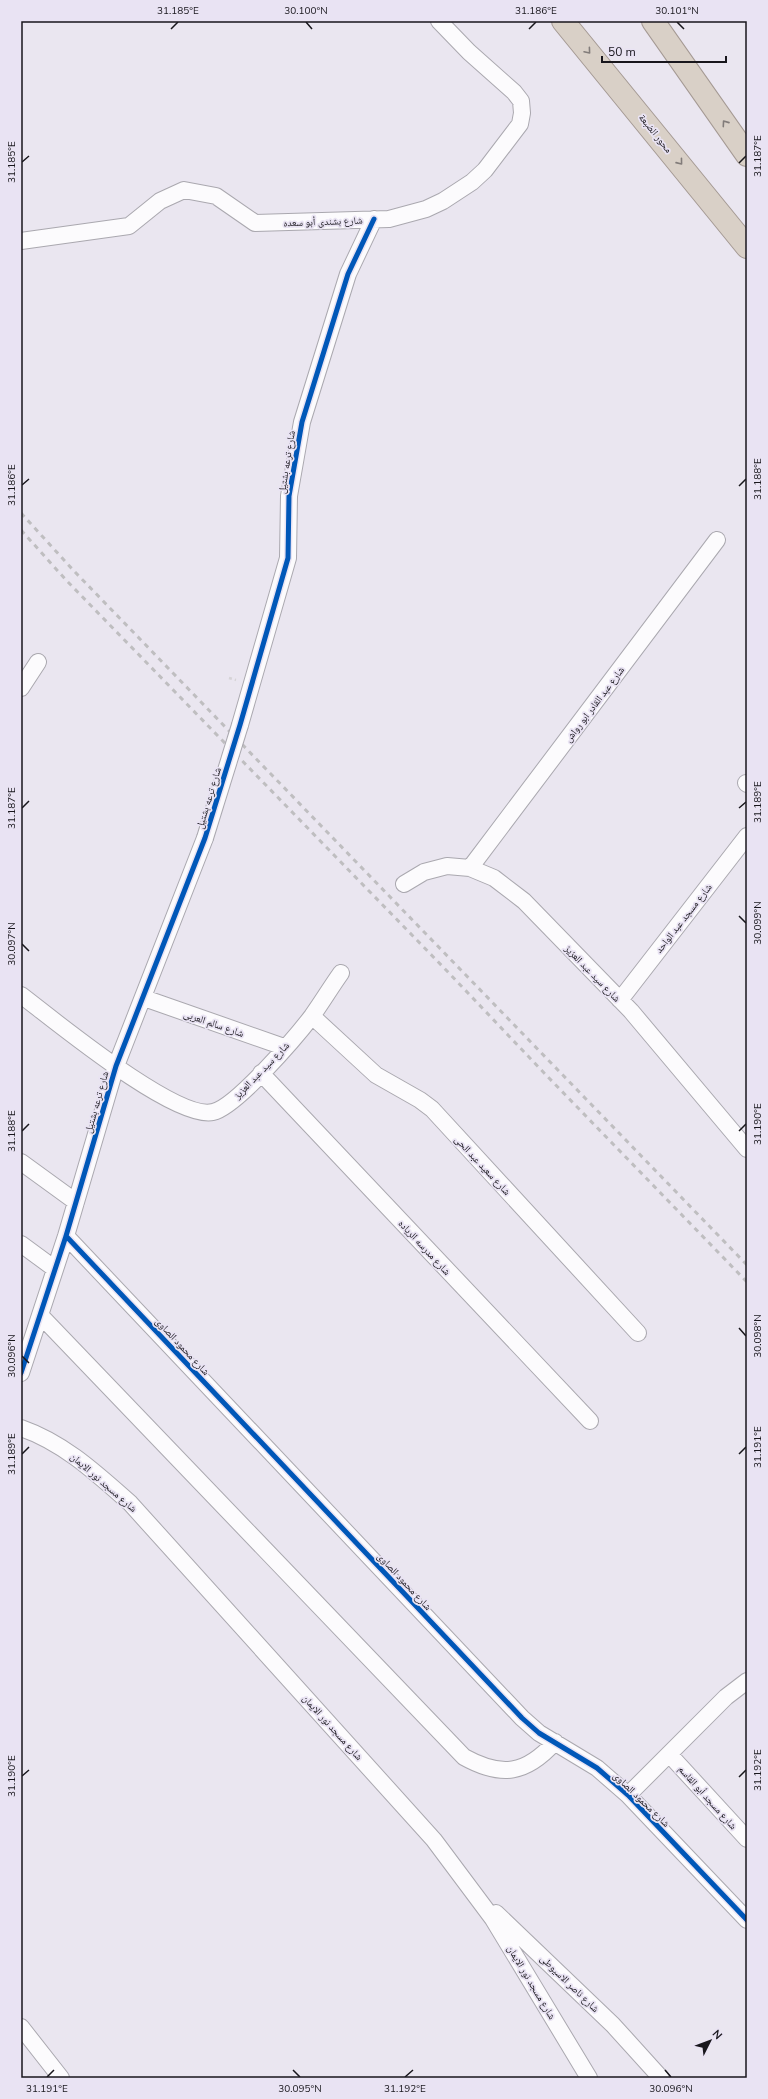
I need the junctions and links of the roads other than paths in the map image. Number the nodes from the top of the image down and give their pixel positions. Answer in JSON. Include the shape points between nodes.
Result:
{"nodes":[{"id":1,"x":439,"y":21,"type":"edge"},
{"id":2,"x":563,"y":21,"type":"edge"},
{"id":3,"x":653,"y":21,"type":"edge"},
{"id":4,"x":747,"y":155,"type":"edge"},
{"id":5,"x":374,"y":219,"type":"junction"},
{"id":6,"x":21,"y":241,"type":"edge"},
{"id":7,"x":747,"y":247,"type":"edge"},
{"id":8,"x":717,"y":540,"type":"dead end"},
{"id":9,"x":38,"y":662,"type":"dead end"},
{"id":10,"x":21,"y":688,"type":"edge"},
{"id":11,"x":747,"y":836,"type":"edge"},
{"id":12,"x":470,"y":868,"type":"junction"},
{"id":13,"x":404,"y":884,"type":"dead end"},
{"id":14,"x":341,"y":973,"type":"dead end"},
{"id":15,"x":21,"y":995,"type":"edge"},
{"id":16,"x":144,"y":998,"type":"junction"},
{"id":17,"x":620,"y":1000,"type":"junction"},
{"id":18,"x":312,"y":1016,"type":"junction"},
{"id":19,"x":284,"y":1047,"type":"junction"},
{"id":20,"x":116,"y":1066,"type":"junction"},
{"id":21,"x":261,"y":1073,"type":"junction"},
{"id":22,"x":745,"y":1144,"type":"edge"},
{"id":23,"x":21,"y":1162,"type":"edge"},
{"id":24,"x":76,"y":1202,"type":"junction"},
{"id":25,"x":66,"y":1236,"type":"junction"},
{"id":26,"x":21,"y":1244,"type":"edge"},
{"id":27,"x":55,"y":1270,"type":"junction"},
{"id":28,"x":40,"y":1315,"type":"junction"},
{"id":29,"x":638,"y":1332,"type":"dead end"},
{"id":30,"x":21,"y":1373,"type":"edge"},
{"id":31,"x":590,"y":1421,"type":"dead end"},
{"id":32,"x":21,"y":1428,"type":"edge"},
{"id":33,"x":747,"y":1681,"type":"edge"},
{"id":34,"x":555,"y":1742,"type":"junction"},
{"id":35,"x":669,"y":1754,"type":"junction"},
{"id":36,"x":628,"y":1795,"type":"junction"},
{"id":37,"x":747,"y":1839,"type":"edge"},
{"id":38,"x":475,"y":1892,"type":"junction"},
{"id":39,"x":747,"y":1920,"type":"edge"},
{"id":40,"x":21,"y":2026,"type":"edge"},
{"id":41,"x":61,"y":2078,"type":"edge"},
{"id":42,"x":589,"y":2078,"type":"edge"},
{"id":43,"x":661,"y":2078,"type":"edge"}],
"edges":[{"from":1,"to":5,"type":"street","name":"شارع بشندى أبو سعده","via":[[518,96],[522,107],[522,119],[496,157],[458,192],[426,209],[408,215]]},
{"from":2,"to":7,"type":"highway","name":"محور الضبعة","one_way":true},
{"from":4,"to":3,"type":"highway","one_way":true},
{"from":5,"to":6,"type":"street","name":"شارع بشندى أبو سعده","via":[[255,223],[216,196],[184,190],[160,201],[129,226]]},
{"from":5,"to":16,"type":"street","name":"شارع ترعه بشتيل","bridge":true,"via":[[348,274],[302,422],[290,496],[288,558],[240,725],[205,838]]},
{"from":8,"to":12,"type":"street","name":"شارع عبد القادر ابو رواش"},
{"from":9,"to":10,"type":"street"},
{"from":11,"to":17,"type":"street","name":"شارع مسجد عبد الواحد"},
{"from":12,"to":13,"type":"street","name":"شارع سيد عبد العزيز","via":[[446,866],[424,872]]},
{"from":12,"to":17,"type":"street","name":"شارع سيد عبد العزيز","via":[[494,878],[524,901]]},
{"from":14,"to":18,"type":"street","name":"شارع سيد عبد العزيز"},
{"from":15,"to":20,"type":"street","name":"شارع سيد عبد العزيز"},
{"from":16,"to":19,"type":"street","name":"شارع سالم العربى"},
{"from":16,"to":20,"type":"street","name":"شارع ترعه بشتيل"},
{"from":17,"to":22,"type":"street","name":"شارع سيد عبد العزيز"},
{"from":18,"to":19,"type":"street","name":"شارع سيد عبد العزيز"},
{"from":18,"to":29,"type":"street","name":"شارع سعيد عبد الحى","via":[[376,1075],[432,1109]]},
{"from":19,"to":21,"type":"street","name":"شارع سيد عبد العزيز"},
{"from":20,"to":21,"type":"street","name":"شارع سيد عبد العزيز","via":[[140,1083],[198,1113],[212,1112],[226,1106]]},
{"from":20,"to":24,"type":"street","name":"شارع ترعه بشتيل"},
{"from":21,"to":31,"type":"street","name":"شارع مدرسه الرياده"},
{"from":23,"to":24,"type":"street"},
{"from":24,"to":25,"type":"street","name":"شارع ترعه بشتيل"},
{"from":25,"to":27,"type":"street","name":"شارع ترعه بشتيل"},
{"from":25,"to":34,"type":"street","name":"شارع محمود الصاوى","via":[[522,1718],[539,1733]]},
{"from":26,"to":27,"type":"street"},
{"from":27,"to":28,"type":"street","name":"شارع ترعه بشتيل"},
{"from":28,"to":30,"type":"street","name":"شارع ترعه بشتيل"},
{"from":28,"to":34,"type":"street","via":[[464,1757],[482,1767],[503,1770],[523,1767],[541,1757]]},
{"from":32,"to":38,"type":"street","name":"شارع مسجد نور الايمان","via":[[56,1443],[130,1503],[434,1840]]},
{"from":33,"to":35,"type":"street","via":[[726,1697]]},
{"from":34,"to":36,"type":"street","name":"شارع محمود الصاوى","via":[[597,1768]]},
{"from":35,"to":36,"type":"street"},
{"from":35,"to":37,"type":"street","name":"شارع مسجد أبو القاسم"},
{"from":36,"to":39,"type":"street","name":"شارع محمود الصاوى"},
{"from":38,"to":42,"type":"street","name":"شارع مسجد نور الايمان","via":[[549,2008]]},
{"from":38,"to":43,"type":"street","name":"شارع ناصر الاسيوطى","via":[[613,2025]]},
{"from":40,"to":41,"type":"street"}]}
